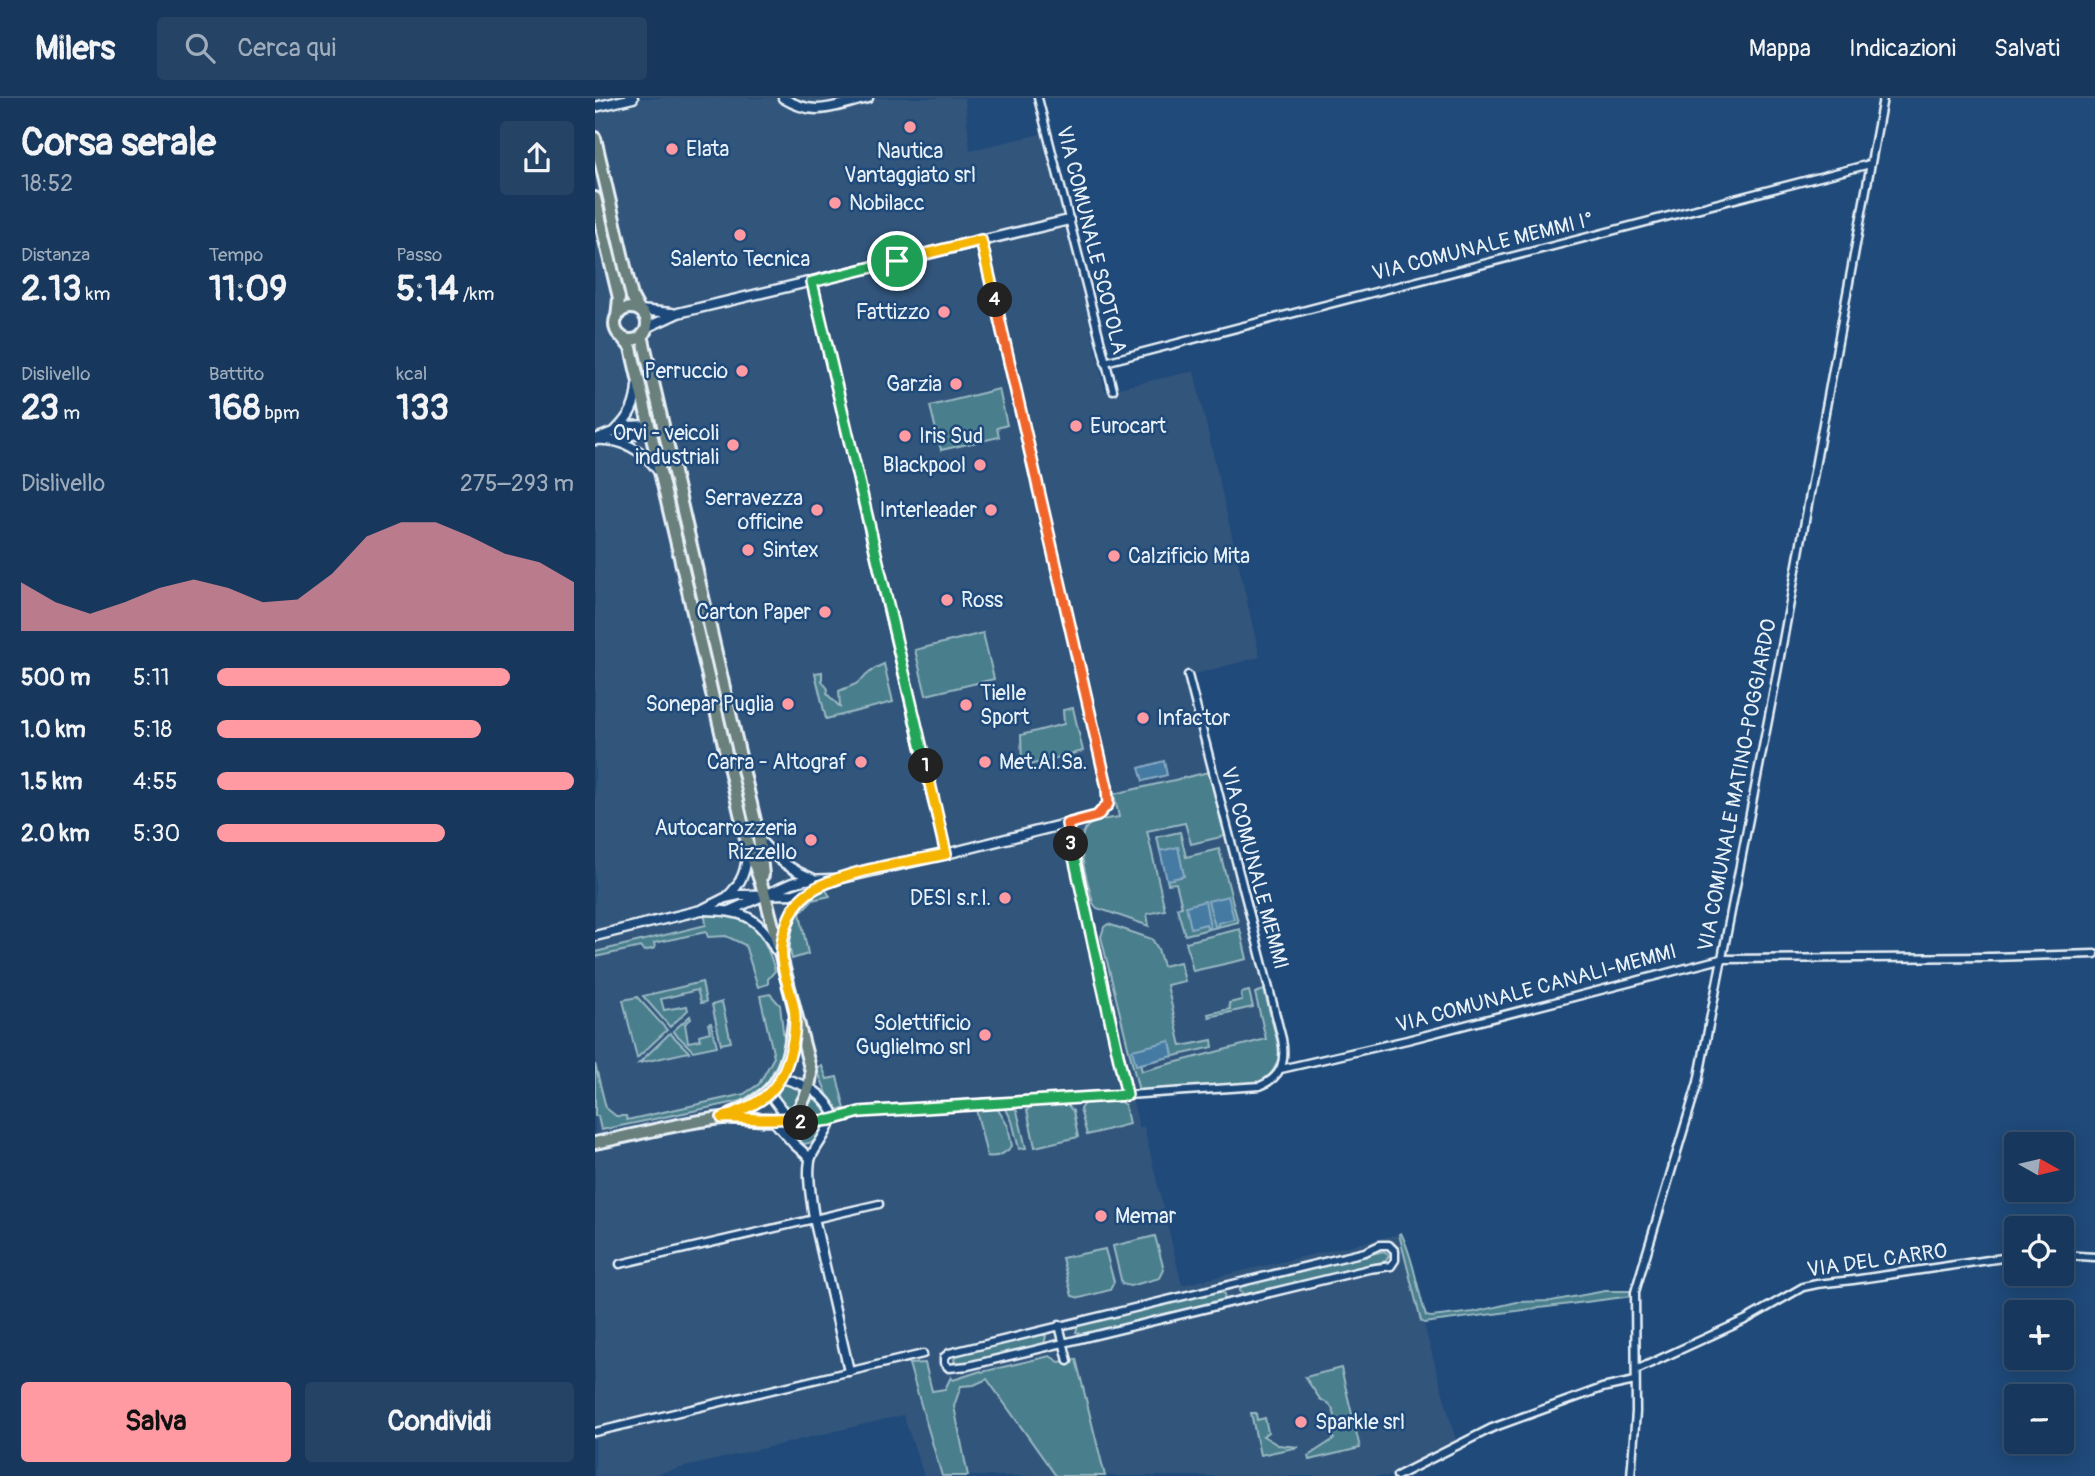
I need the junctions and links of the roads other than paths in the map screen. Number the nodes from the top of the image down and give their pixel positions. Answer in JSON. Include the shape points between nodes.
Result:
{"nodes":[{"id":1,"x":633,"y":98,"type":"edge"},
{"id":2,"x":867,"y":98,"type":"edge"},
{"id":3,"x":1038,"y":98,"type":"edge"},
{"id":4,"x":1883,"y":98,"type":"edge"},
{"id":5,"x":785,"y":99,"type":"edge"},
{"id":6,"x":595,"y":107,"type":"edge"},
{"id":7,"x":595,"y":141,"type":"edge"},
{"id":8,"x":1870,"y":164,"type":"junction"},
{"id":9,"x":595,"y":198,"type":"edge"},
{"id":10,"x":1069,"y":220,"type":"junction"},
{"id":11,"x":981,"y":240,"type":"junction"},
{"id":12,"x":812,"y":282,"type":"junction"},
{"id":13,"x":639,"y":310,"type":"junction"},
{"id":14,"x":678,"y":313,"type":"junction"},
{"id":15,"x":617,"y":318,"type":"junction"},
{"id":16,"x":644,"y":333,"type":"junction"},
{"id":17,"x":621,"y":336,"type":"junction"},
{"id":18,"x":1105,"y":362,"type":"junction"},
{"id":19,"x":637,"y":375,"type":"junction"},
{"id":20,"x":1113,"y":390,"type":"dead end"},
{"id":21,"x":661,"y":422,"type":"junction"},
{"id":22,"x":648,"y":425,"type":"junction"},
{"id":23,"x":616,"y":430,"type":"junction"},
{"id":24,"x":595,"y":440,"type":"edge"},
{"id":25,"x":614,"y":441,"type":"junction"},
{"id":26,"x":660,"y":474,"type":"junction"},
{"id":27,"x":1188,"y":675,"type":"dead end"},
{"id":28,"x":1067,"y":824,"type":"junction"},
{"id":29,"x":759,"y":838,"type":"junction"},
{"id":30,"x":747,"y":843,"type":"junction"},
{"id":31,"x":946,"y":854,"type":"junction"},
{"id":32,"x":816,"y":883,"type":"junction"},
{"id":33,"x":765,"y":895,"type":"junction"},
{"id":34,"x":725,"y":898,"type":"junction"},
{"id":35,"x":701,"y":910,"type":"junction"},
{"id":36,"x":731,"y":910,"type":"junction"},
{"id":37,"x":595,"y":936,"type":"edge"},
{"id":38,"x":2095,"y":954,"type":"edge"},
{"id":39,"x":1721,"y":958,"type":"junction"},
{"id":40,"x":782,"y":962,"type":"junction"},
{"id":41,"x":795,"y":1017,"type":"junction"},
{"id":42,"x":1281,"y":1069,"type":"junction"},
{"id":43,"x":780,"y":1077,"type":"junction"},
{"id":44,"x":809,"y":1086,"type":"junction"},
{"id":45,"x":769,"y":1093,"type":"junction"},
{"id":46,"x":1127,"y":1095,"type":"junction"},
{"id":47,"x":722,"y":1118,"type":"junction"},
{"id":48,"x":788,"y":1118,"type":"junction"},
{"id":49,"x":834,"y":1119,"type":"junction"},
{"id":50,"x":773,"y":1120,"type":"junction"},
{"id":51,"x":595,"y":1143,"type":"edge"},
{"id":52,"x":810,"y":1158,"type":"junction"},
{"id":53,"x":879,"y":1204,"type":"dead end"},
{"id":54,"x":814,"y":1218,"type":"junction"},
{"id":55,"x":2074,"y":1256,"type":"edge"},
{"id":56,"x":2004,"y":1258,"type":"edge"},
{"id":57,"x":2095,"y":1258,"type":"edge"},
{"id":58,"x":620,"y":1264,"type":"dead end"},
{"id":59,"x":1231,"y":1284,"type":"junction"},
{"id":60,"x":1235,"y":1301,"type":"junction"},
{"id":61,"x":1059,"y":1325,"type":"junction"},
{"id":62,"x":1063,"y":1343,"type":"junction"},
{"id":63,"x":923,"y":1354,"type":"dead end"},
{"id":64,"x":1068,"y":1361,"type":"dead end"},
{"id":65,"x":1636,"y":1370,"type":"junction"},
{"id":66,"x":849,"y":1371,"type":"junction"},
{"id":67,"x":1635,"y":1381,"type":"junction"},
{"id":68,"x":595,"y":1432,"type":"edge"},
{"id":69,"x":1397,"y":1476,"type":"edge"},
{"id":70,"x":1631,"y":1476,"type":"edge"}],
"edges":[{"from":1,"to":6,"type":"street"},
{"from":2,"to":5,"type":"street","via":[[814,111]]},
{"from":3,"to":10,"type":"street","name":"VIA COMUNALE SCOTOLA"},
{"from":4,"to":8,"type":"street","name":"VIA COMUNALE MATINO-POGGIARDO"},
{"from":7,"to":13,"type":"main road","via":[[632,298]]},
{"from":8,"to":18,"type":"street","name":"VIA COMUNALE MEMMI I°"},
{"from":8,"to":39,"type":"street","name":"VIA COMUNALE MATINO-POGGIARDO"},
{"from":9,"to":15,"type":"main road","via":[[619,298]]},
{"from":10,"to":11,"type":"street"},
{"from":10,"to":18,"type":"street","name":"VIA COMUNALE SCOTOLA"},
{"from":11,"to":12,"type":"street"},
{"from":11,"to":28,"type":"street","via":[[1107,787],[1108,804],[1097,816]]},
{"from":12,"to":14,"type":"street"},
{"from":12,"to":31,"type":"street"},
{"from":13,"to":14,"type":"street"},
{"from":13,"to":15,"type":"main road","via":[[624,310]]},
{"from":13,"to":16,"type":"main road","via":[[646,317]]},
{"from":14,"to":16,"type":"street"},
{"from":15,"to":17,"type":"main road"},
{"from":16,"to":17,"type":"main road","via":[[634,340]]},
{"from":16,"to":21,"type":"main road"},
{"from":17,"to":19,"type":"main road","via":[[629,344]]},
{"from":18,"to":20,"type":"street","name":"VIA COMUNALE SCOTOLA"},
{"from":19,"to":22,"type":"main road"},
{"from":19,"to":23,"type":"street","via":[[635,405]]},
{"from":21,"to":22,"type":"main road"},
{"from":21,"to":29,"type":"main road"},
{"from":22,"to":23,"type":"street"},
{"from":22,"to":25,"type":"street"},
{"from":22,"to":26,"type":"main road"},
{"from":23,"to":24,"type":"street"},
{"from":24,"to":25,"type":"street"},
{"from":25,"to":26,"type":"street","via":[[645,454]]},
{"from":26,"to":30,"type":"main road"},
{"from":27,"to":42,"type":"street","name":"VIA COMUNALE MEMMI","via":[[1282,1039]]},
{"from":28,"to":31,"type":"street"},
{"from":28,"to":46,"type":"street"},
{"from":29,"to":32,"type":"street","via":[[794,872]]},
{"from":29,"to":33,"type":"main road"},
{"from":30,"to":33,"type":"main road"},
{"from":30,"to":34,"type":"street","via":[[744,874]]},
{"from":31,"to":32,"type":"street"},
{"from":32,"to":33,"type":"street","via":[[794,894]]},
{"from":32,"to":40,"type":"street","via":[[788,919]]},
{"from":33,"to":34,"type":"street"},
{"from":33,"to":36,"type":"street"},
{"from":33,"to":40,"type":"main road"},
{"from":34,"to":35,"type":"street"},
{"from":35,"to":36,"type":"street"},
{"from":35,"to":37,"type":"street"},
{"from":36,"to":40,"type":"street","via":[[768,933]]},
{"from":38,"to":39,"type":"street","name":"VIA COMUNALE CANALI-MEMMI"},
{"from":39,"to":42,"type":"street","name":"VIA COMUNALE CANALI-MEMMI"},
{"from":39,"to":65,"type":"street","name":"VIA COMUNALE MATINO-POGGIARDO","via":[[1698,1082],[1635,1292]]},
{"from":40,"to":41,"type":"main road"},
{"from":41,"to":43,"type":"main road","via":[[791,1050]]},
{"from":41,"to":44,"type":"main road","via":[[811,1072]]},
{"from":42,"to":46,"type":"street","name":"VIA COMUNALE CANALI-MEMMI","via":[[1260,1086]]},
{"from":43,"to":44,"type":"street"},
{"from":43,"to":45,"type":"main road"},
{"from":44,"to":48,"type":"main road"},
{"from":44,"to":49,"type":"street","via":[[818,1092]]},
{"from":45,"to":47,"type":"main road"},
{"from":45,"to":48,"type":"street"},
{"from":46,"to":49,"type":"street","via":[[860,1112]]},
{"from":47,"to":50,"type":"main road"},
{"from":47,"to":51,"type":"main road"},
{"from":48,"to":49,"type":"street","via":[[796,1124]]},
{"from":48,"to":50,"type":"main road"},
{"from":49,"to":52,"type":"street"},
{"from":50,"to":52,"type":"street"},
{"from":52,"to":54,"type":"street"},
{"from":53,"to":54,"type":"street"},
{"from":54,"to":58,"type":"street"},
{"from":54,"to":66,"type":"street"},
{"from":55,"to":57,"type":"street"},
{"from":56,"to":65,"type":"street","name":"VIA DEL CARRO","via":[[1803,1287],[1747,1319]]},
{"from":59,"to":60,"type":"street"},
{"from":59,"to":60,"type":"street","via":[[1380,1245],[1392,1247],[1396,1255],[1391,1266]]},
{"from":59,"to":61,"type":"street"},
{"from":60,"to":62,"type":"street"},
{"from":61,"to":62,"type":"street"},
{"from":61,"to":62,"type":"street","via":[[949,1353],[944,1363],[953,1369]]},
{"from":62,"to":64,"type":"street"},
{"from":63,"to":66,"type":"street"},
{"from":65,"to":67,"type":"street","name":"VIA COMUNALE MATINO-POGGIARDO"},
{"from":66,"to":68,"type":"street"},
{"from":67,"to":69,"type":"street","via":[[1602,1388],[1492,1428]]},
{"from":67,"to":70,"type":"street","name":"VIA COMUNALE MATINO-POGGIARDO"}]}
